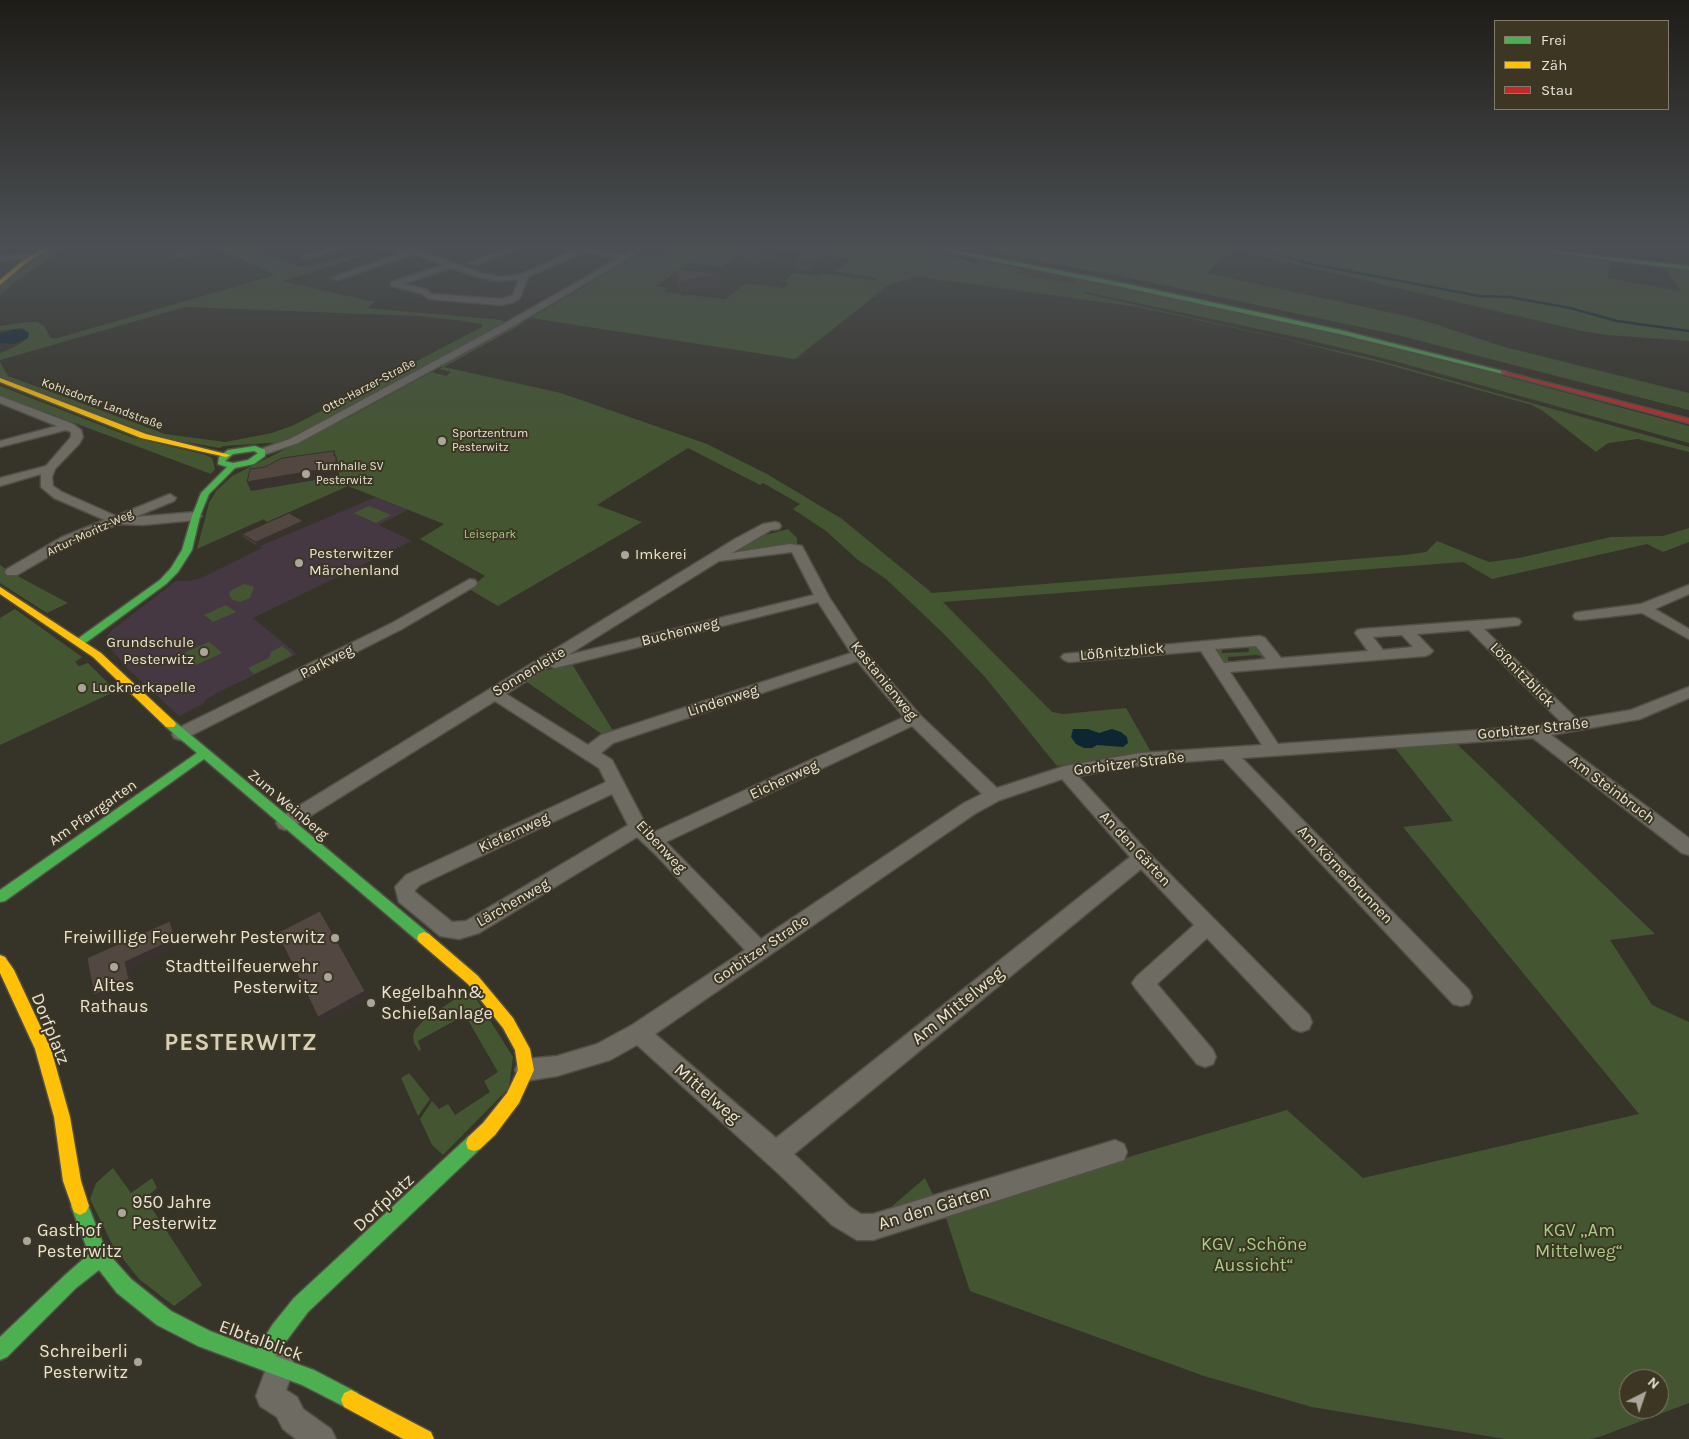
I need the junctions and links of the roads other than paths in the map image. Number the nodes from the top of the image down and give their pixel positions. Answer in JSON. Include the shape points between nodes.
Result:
{"nodes":[{"id":1,"x":524,"y":315,"type":"edge"},
{"id":2,"x":1262,"y":315,"type":"edge"},
{"id":3,"x":1291,"y":315,"type":"edge"},
{"id":4,"x":0,"y":380,"type":"edge"},
{"id":5,"x":0,"y":398,"type":"edge"},
{"id":6,"x":22,"y":407,"type":"junction"},
{"id":7,"x":0,"y":412,"type":"edge"},
{"id":8,"x":1689,"y":413,"type":"edge"},
{"id":9,"x":1689,"y":422,"type":"edge"},
{"id":10,"x":69,"y":426,"type":"junction"},
{"id":11,"x":0,"y":444,"type":"edge"},
{"id":12,"x":262,"y":452,"type":"junction"},
{"id":13,"x":226,"y":454,"type":"junction"},
{"id":14,"x":232,"y":466,"type":"junction"},
{"id":15,"x":50,"y":468,"type":"junction"},
{"id":16,"x":0,"y":482,"type":"edge"},
{"id":17,"x":170,"y":498,"type":"dead end"},
{"id":18,"x":196,"y":516,"type":"junction"},
{"id":19,"x":115,"y":520,"type":"junction"},
{"id":20,"x":775,"y":526,"type":"dead end"},
{"id":21,"x":715,"y":557,"type":"junction"},
{"id":22,"x":12,"y":572,"type":"dead end"},
{"id":23,"x":470,"y":582,"type":"dead end"},
{"id":24,"x":1689,"y":589,"type":"edge"},
{"id":25,"x":0,"y":590,"type":"edge"},
{"id":26,"x":822,"y":598,"type":"junction"},
{"id":27,"x":1644,"y":608,"type":"junction"},
{"id":28,"x":1580,"y":616,"type":"dead end"},
{"id":29,"x":1514,"y":622,"type":"dead end"},
{"id":30,"x":1471,"y":624,"type":"junction"},
{"id":31,"x":1406,"y":630,"type":"junction"},
{"id":32,"x":1689,"y":635,"type":"edge"},
{"id":33,"x":80,"y":642,"type":"junction"},
{"id":34,"x":1205,"y":646,"type":"junction"},
{"id":35,"x":860,"y":655,"type":"junction"},
{"id":36,"x":1380,"y":656,"type":"junction"},
{"id":37,"x":1069,"y":657,"type":"dead end"},
{"id":38,"x":1276,"y":664,"type":"junction"},
{"id":39,"x":538,"y":667,"type":"junction"},
{"id":40,"x":1219,"y":668,"type":"junction"},
{"id":41,"x":494,"y":692,"type":"junction"},
{"id":42,"x":1688,"y":694,"type":"edge"},
{"id":43,"x":914,"y":719,"type":"junction"},
{"id":44,"x":1574,"y":726,"type":"junction"},
{"id":45,"x":1536,"y":732,"type":"junction"},
{"id":46,"x":180,"y":734,"type":"junction"},
{"id":47,"x":1273,"y":749,"type":"junction"},
{"id":48,"x":589,"y":753,"type":"junction"},
{"id":49,"x":204,"y":754,"type":"junction"},
{"id":50,"x":1228,"y":754,"type":"junction"},
{"id":51,"x":1065,"y":772,"type":"junction"},
{"id":52,"x":616,"y":785,"type":"junction"},
{"id":53,"x":994,"y":796,"type":"junction"},
{"id":54,"x":285,"y":823,"type":"junction"},
{"id":55,"x":646,"y":834,"type":"junction"},
{"id":56,"x":1689,"y":848,"type":"edge"},
{"id":57,"x":1142,"y":858,"type":"junction"},
{"id":58,"x":413,"y":880,"type":"joint"},
{"id":59,"x":0,"y":897,"type":"edge"},
{"id":60,"x":1207,"y":925,"type":"junction"},
{"id":61,"x":759,"y":951,"type":"junction"},
{"id":62,"x":0,"y":961,"type":"edge"},
{"id":63,"x":1461,"y":996,"type":"dead end"},
{"id":64,"x":1301,"y":1022,"type":"dead end"},
{"id":65,"x":640,"y":1032,"type":"junction"},
{"id":66,"x":1205,"y":1057,"type":"dead end"},
{"id":67,"x":526,"y":1070,"type":"junction"},
{"id":68,"x":1115,"y":1152,"type":"dead end"},
{"id":69,"x":775,"y":1154,"type":"junction"},
{"id":70,"x":100,"y":1257,"type":"junction"},
{"id":71,"x":0,"y":1350,"type":"edge"},
{"id":72,"x":272,"y":1363,"type":"junction"},
{"id":73,"x":321,"y":1439,"type":"edge"},
{"id":74,"x":424,"y":1439,"type":"edge"}],
"edges":[{"from":1,"to":12,"type":"street","name":"Otto-Harzer-Straße","via":[[308,434]]},
{"from":2,"to":9,"type":"main road","via":[[1514,374]]},
{"from":3,"to":8,"type":"main road","via":[[1504,364]]},
{"from":4,"to":13,"type":"main road","name":"Kohlsdorfer Landstraße","via":[[144,436]]},
{"from":5,"to":6,"type":"street"},
{"from":6,"to":7,"type":"street"},
{"from":6,"to":10,"type":"street"},
{"from":10,"to":11,"type":"street"},
{"from":10,"to":15,"type":"street","via":[[76,430],[77,437]]},
{"from":12,"to":13,"type":"main road","via":[[255,448]]},
{"from":12,"to":14,"type":"main road","via":[[257,460]]},
{"from":13,"to":14,"type":"main road","via":[[221,462]]},
{"from":14,"to":18,"type":"main road","via":[[205,492]]},
{"from":15,"to":16,"type":"street"},
{"from":15,"to":19,"type":"street","via":[[46,477],[47,487]]},
{"from":17,"to":19,"type":"street","name":"Artur-Moritz-Weg"},
{"from":18,"to":19,"type":"street"},
{"from":18,"to":33,"type":"main road","via":[[187,550],[175,570]]},
{"from":19,"to":22,"type":"street","name":"Artur-Moritz-Weg","via":[[67,540]]},
{"from":20,"to":21,"type":"street","name":"Sonnenleite"},
{"from":21,"to":26,"type":"street","name":"Kastanienweg","via":[[797,549]]},
{"from":21,"to":39,"type":"street","name":"Sonnenleite"},
{"from":23,"to":46,"type":"street","name":"Parkweg","via":[[397,626]]},
{"from":24,"to":27,"type":"street"},
{"from":25,"to":33,"type":"main road","name":"Zum Weinberg"},
{"from":26,"to":35,"type":"street","name":"Kastanienweg"},
{"from":26,"to":39,"type":"street","name":"Buchenweg"},
{"from":27,"to":28,"type":"street"},
{"from":27,"to":32,"type":"street"},
{"from":29,"to":30,"type":"street","name":"Lößnitzblick"},
{"from":30,"to":31,"type":"street","name":"Lößnitzblick"},
{"from":30,"to":44,"type":"street","name":"Lößnitzblick"},
{"from":31,"to":36,"type":"street","name":"Lößnitzblick","via":[[1362,633]]},
{"from":31,"to":36,"type":"street","via":[[1425,651]]},
{"from":33,"to":46,"type":"main road","name":"Zum Weinberg"},
{"from":34,"to":37,"type":"street","name":"Lößnitzblick"},
{"from":34,"to":38,"type":"street","name":"Lößnitzblick","via":[[1260,642]]},
{"from":34,"to":40,"type":"street"},
{"from":35,"to":43,"type":"street","name":"Kastanienweg"},
{"from":35,"to":48,"type":"street","name":"Lindenweg","via":[[608,739]]},
{"from":36,"to":38,"type":"street"},
{"from":38,"to":40,"type":"street"},
{"from":39,"to":41,"type":"street","name":"Sonnenleite"},
{"from":40,"to":47,"type":"street"},
{"from":41,"to":48,"type":"street","name":"Eibenweg"},
{"from":41,"to":54,"type":"street","name":"Sonnenleite"},
{"from":42,"to":44,"type":"street","name":"Gorbitzer Straße","via":[[1634,715]]},
{"from":43,"to":53,"type":"street","name":"Kastanienweg"},
{"from":43,"to":55,"type":"street","name":"Eichenweg"},
{"from":44,"to":45,"type":"street","name":"Gorbitzer Straße"},
{"from":45,"to":47,"type":"street","name":"Gorbitzer Straße"},
{"from":45,"to":56,"type":"street","name":"Am Steinbruch"},
{"from":46,"to":49,"type":"main road","name":"Zum Weinberg"},
{"from":47,"to":50,"type":"street","name":"Gorbitzer Straße"},
{"from":48,"to":52,"type":"street","name":"Eibenweg","via":[[606,764]]},
{"from":49,"to":54,"type":"main road","name":"Zum Weinberg"},
{"from":49,"to":59,"type":"main road","name":"Am Pfarrgarten"},
{"from":50,"to":51,"type":"street","name":"Gorbitzer Straße","via":[[1141,760]]},
{"from":50,"to":63,"type":"street","name":"Am Körnerbrunnen"},
{"from":51,"to":53,"type":"street","name":"Gorbitzer Straße"},
{"from":51,"to":57,"type":"street","name":"An den Gärten"},
{"from":52,"to":55,"type":"street","name":"Eibenweg"},
{"from":52,"to":58,"type":"street","name":"Kiefernweg"},
{"from":53,"to":61,"type":"street","name":"Gorbitzer Straße","via":[[970,808]]},
{"from":54,"to":67,"type":"main road","name":"Zum Weinberg","via":[[473,980],[508,1023],[522,1049]]},
{"from":55,"to":58,"type":"street","name":"Lärchenweg","via":[[459,931],[447,930],[406,896],[405,887]]},
{"from":55,"to":61,"type":"street","name":"Eibenweg"},
{"from":57,"to":60,"type":"street","name":"An den Gärten"},
{"from":57,"to":69,"type":"street","name":"Am Mittelweg"},
{"from":60,"to":64,"type":"street","name":"An den Gärten"},
{"from":60,"to":66,"type":"street","via":[[1143,983]]},
{"from":61,"to":65,"type":"street","name":"Gorbitzer Straße"},
{"from":62,"to":70,"type":"main road","name":"Dorfplatz","via":[[40,1041],[62,1117],[72,1181]]},
{"from":65,"to":67,"type":"street","name":"Gorbitzer Straße","via":[[602,1053],[557,1066]]},
{"from":65,"to":69,"type":"street","name":"Mittelweg"},
{"from":67,"to":72,"type":"main road","name":"Dorfplatz","via":[[512,1098],[489,1129],[301,1305],[280,1331]]},
{"from":68,"to":69,"type":"street","name":"An den Gärten","via":[[873,1227],[856,1226],[841,1216]]},
{"from":70,"to":71,"type":"main road"},
{"from":70,"to":72,"type":"main road","name":"Elbtalblick","via":[[124,1286],[164,1318],[216,1344]]},
{"from":72,"to":73,"type":"street","via":[[270,1396],[287,1407],[293,1419]]},
{"from":72,"to":74,"type":"main road","name":"Elbtalblick","via":[[307,1377]]}]}
